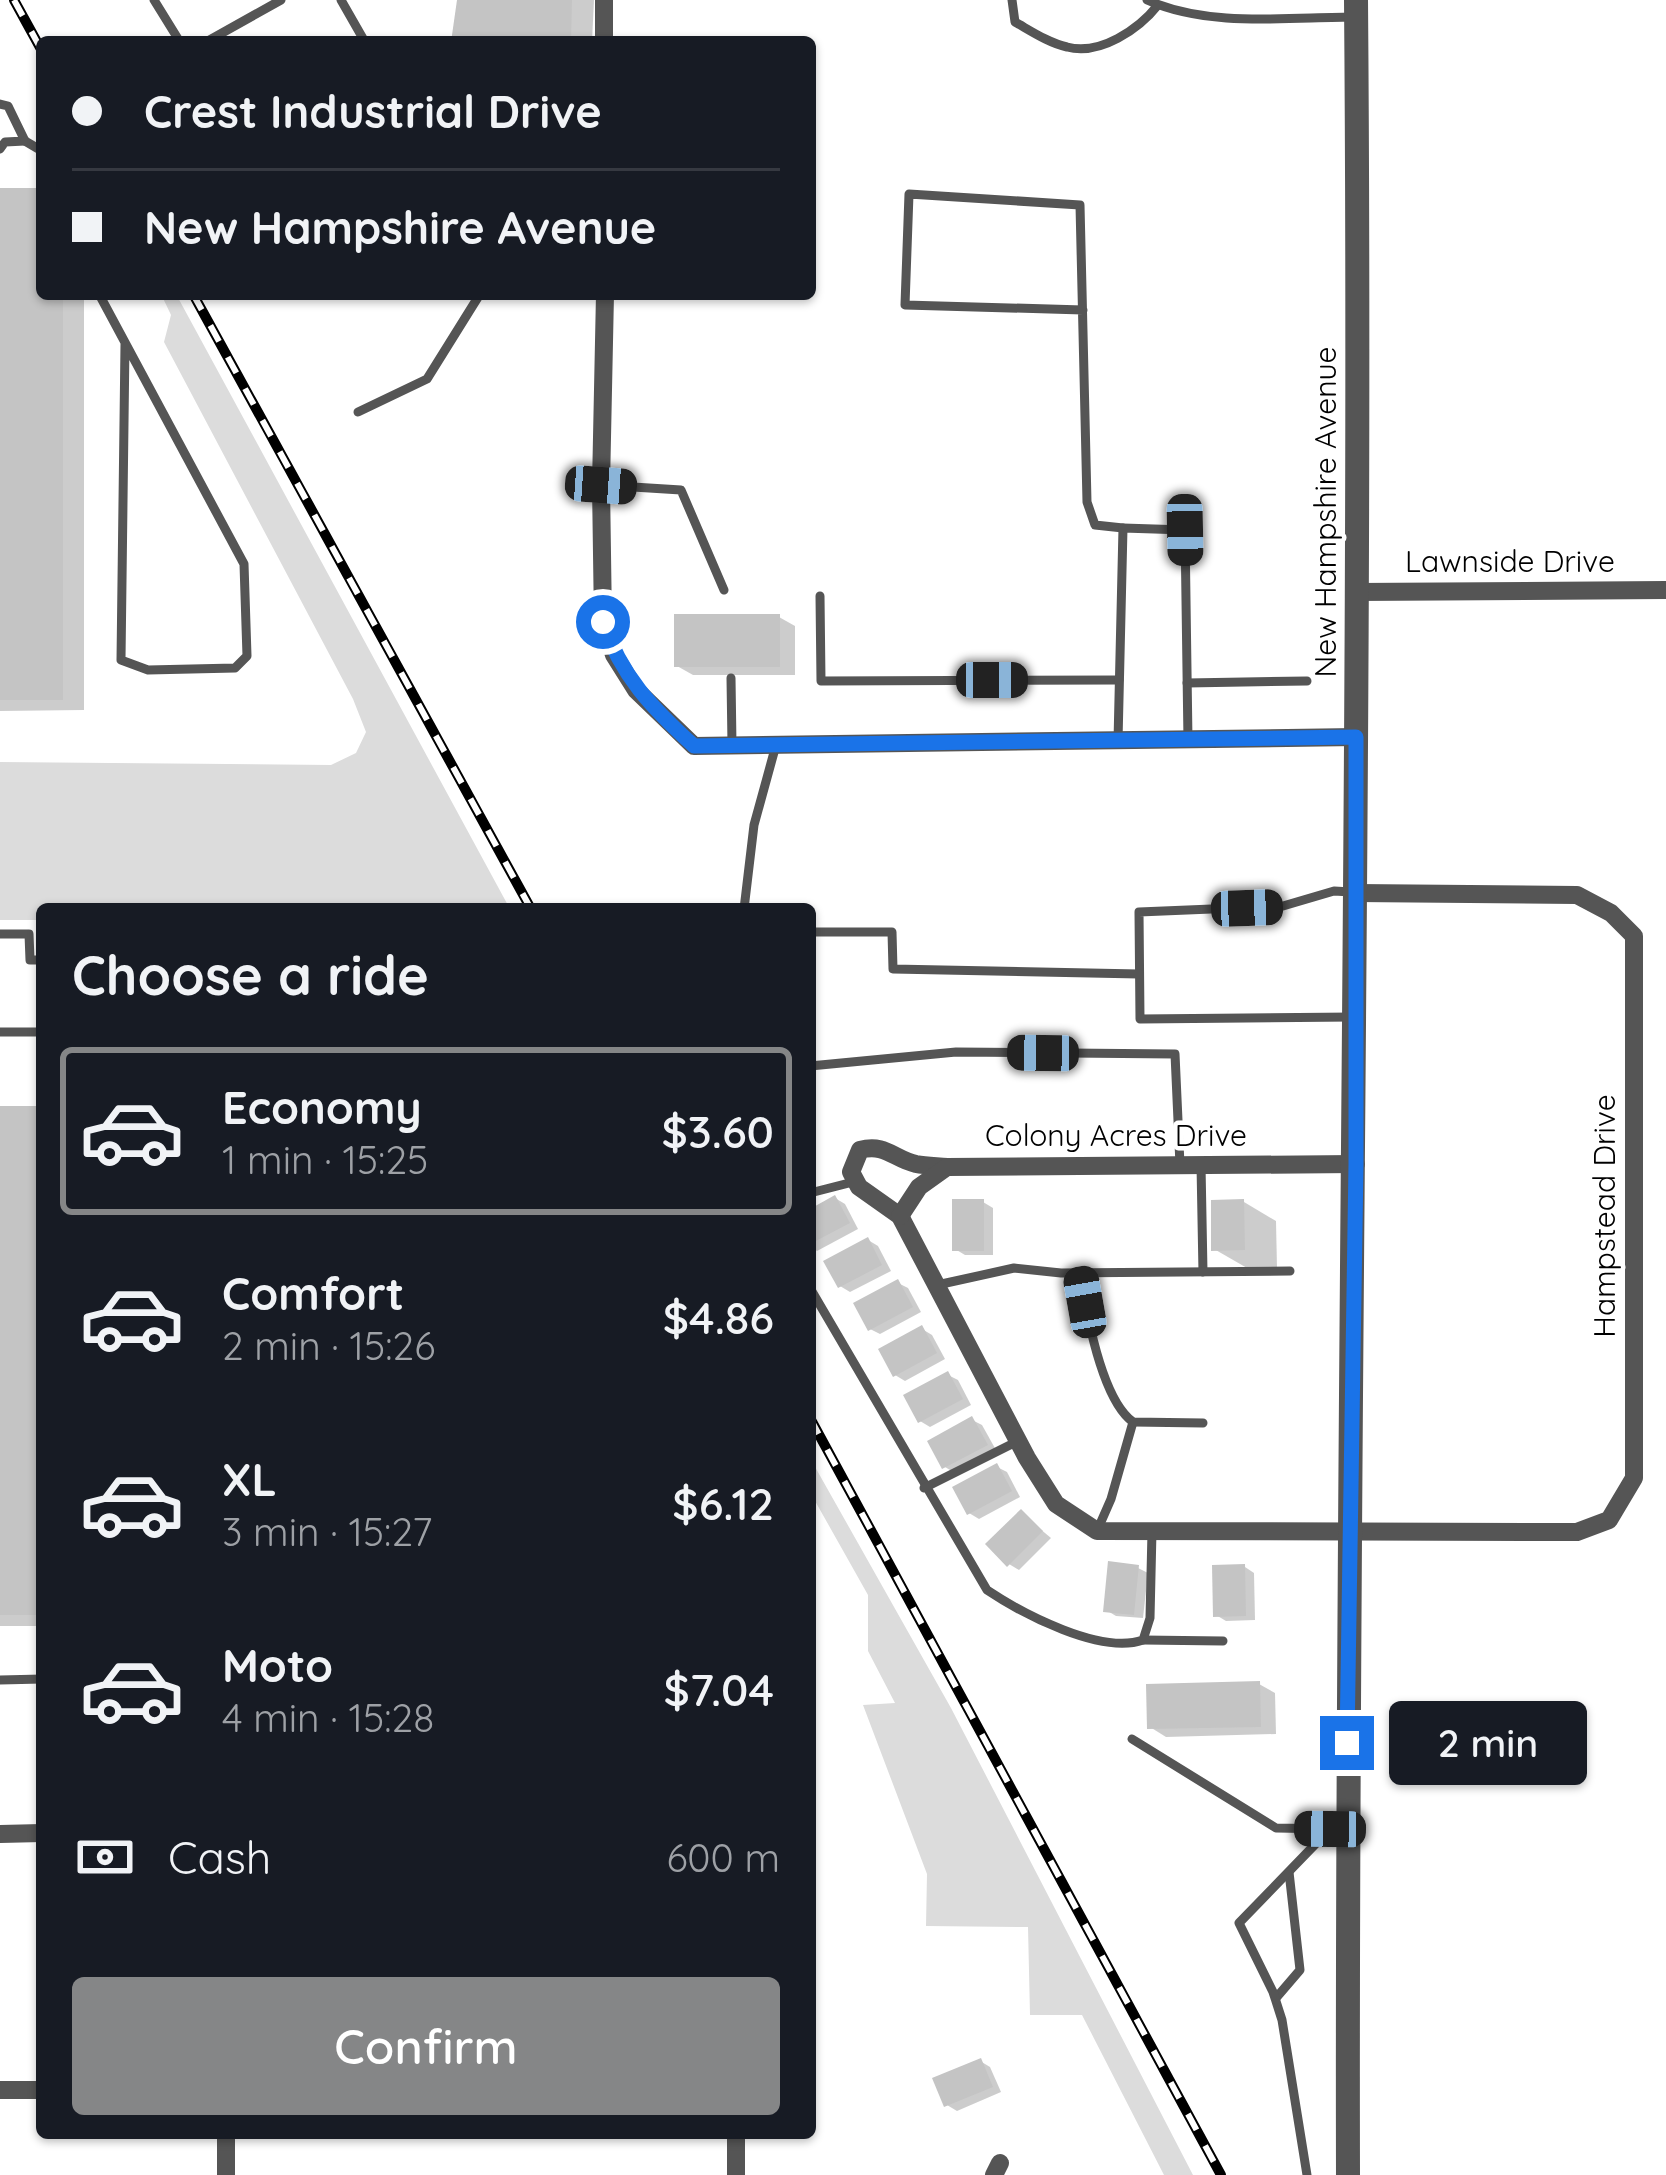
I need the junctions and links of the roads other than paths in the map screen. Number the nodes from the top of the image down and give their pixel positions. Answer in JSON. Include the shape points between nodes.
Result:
{"nodes":[{"id":1,"x":154,"y":0,"type":"edge"},
{"id":2,"x":280,"y":0,"type":"edge"},
{"id":3,"x":340,"y":0,"type":"edge"},
{"id":4,"x":604,"y":0,"type":"edge"},
{"id":5,"x":1012,"y":0,"type":"edge"},
{"id":6,"x":1152,"y":2,"type":"edge"},
{"id":7,"x":1356,"y":9,"type":"edge"},
{"id":8,"x":176,"y":36,"type":"edge"},
{"id":9,"x":217,"y":36,"type":"edge"},
{"id":10,"x":361,"y":36,"type":"edge"},
{"id":11,"x":604,"y":36,"type":"edge"},
{"id":12,"x":0,"y":104,"type":"edge"},
{"id":13,"x":26,"y":141,"type":"junction"},
{"id":14,"x":36,"y":147,"type":"edge"},
{"id":15,"x":0,"y":148,"type":"edge"},
{"id":16,"x":102,"y":300,"type":"edge"},
{"id":17,"x":476,"y":300,"type":"edge"},
{"id":18,"x":605,"y":300,"type":"edge"},
{"id":19,"x":1083,"y":310,"type":"junction"},
{"id":20,"x":125,"y":344,"type":"junction"},
{"id":21,"x":358,"y":412,"type":"dead end"},
{"id":22,"x":601,"y":485,"type":"junction"},
{"id":23,"x":1123,"y":529,"type":"junction"},
{"id":24,"x":724,"y":590,"type":"dead end"},
{"id":25,"x":1666,"y":590,"type":"edge"},
{"id":26,"x":1355,"y":592,"type":"junction"},
{"id":27,"x":820,"y":596,"type":"dead end"},
{"id":28,"x":731,"y":677,"type":"dead end"},
{"id":29,"x":1119,"y":680,"type":"junction"},
{"id":30,"x":1307,"y":681,"type":"dead end"},
{"id":31,"x":1187,"y":683,"type":"junction"},
{"id":32,"x":1356,"y":737,"type":"junction"},
{"id":33,"x":1118,"y":741,"type":"junction"},
{"id":34,"x":1188,"y":741,"type":"junction"},
{"id":35,"x":776,"y":745,"type":"junction"},
{"id":36,"x":732,"y":746,"type":"junction"},
{"id":37,"x":1356,"y":892,"type":"junction"},
{"id":38,"x":745,"y":903,"type":"edge"},
{"id":39,"x":816,"y":932,"type":"edge"},
{"id":40,"x":0,"y":934,"type":"edge"},
{"id":41,"x":36,"y":960,"type":"edge"},
{"id":42,"x":1139,"y":974,"type":"junction"},
{"id":43,"x":1356,"y":1017,"type":"junction"},
{"id":44,"x":0,"y":1032,"type":"edge"},
{"id":45,"x":36,"y":1032,"type":"edge"},
{"id":46,"x":816,"y":1065,"type":"edge"},
{"id":47,"x":1356,"y":1164,"type":"junction"},
{"id":48,"x":1180,"y":1165,"type":"junction"},
{"id":49,"x":1202,"y":1165,"type":"junction"},
{"id":50,"x":946,"y":1167,"type":"junction"},
{"id":51,"x":853,"y":1181,"type":"junction"},
{"id":52,"x":816,"y":1191,"type":"edge"},
{"id":53,"x":900,"y":1216,"type":"junction"},
{"id":54,"x":1290,"y":1271,"type":"dead end"},
{"id":55,"x":1203,"y":1272,"type":"junction"},
{"id":56,"x":1080,"y":1273,"type":"junction"},
{"id":57,"x":937,"y":1286,"type":"junction"},
{"id":58,"x":816,"y":1299,"type":"edge"},
{"id":59,"x":1132,"y":1421,"type":"junction"},
{"id":60,"x":1203,"y":1423,"type":"dead end"},
{"id":61,"x":1018,"y":1442,"type":"junction"},
{"id":62,"x":924,"y":1488,"type":"junction"},
{"id":63,"x":1350,"y":1529,"type":"junction"},
{"id":64,"x":1097,"y":1531,"type":"junction"},
{"id":65,"x":1151,"y":1531,"type":"junction"},
{"id":66,"x":1143,"y":1640,"type":"junction"},
{"id":67,"x":1223,"y":1641,"type":"dead end"},
{"id":68,"x":36,"y":1679,"type":"edge"},
{"id":69,"x":0,"y":1680,"type":"edge"},
{"id":70,"x":1132,"y":1738,"type":"dead end"},
{"id":71,"x":1338,"y":1829,"type":"junction"},
{"id":72,"x":0,"y":1834,"type":"edge"},
{"id":73,"x":36,"y":1834,"type":"edge"},
{"id":74,"x":1288,"y":1872,"type":"junction"},
{"id":75,"x":1276,"y":1998,"type":"junction"},
{"id":76,"x":0,"y":2090,"type":"edge"},
{"id":77,"x":36,"y":2090,"type":"edge"},
{"id":78,"x":226,"y":2139,"type":"edge"},
{"id":79,"x":736,"y":2139,"type":"edge"},
{"id":80,"x":226,"y":2175,"type":"edge"},
{"id":81,"x":736,"y":2175,"type":"edge"},
{"id":82,"x":1307,"y":2175,"type":"edge"},
{"id":83,"x":1348,"y":2175,"type":"edge"}],
"edges":[{"from":1,"to":8,"type":"lane"},
{"from":2,"to":9,"type":"lane"},
{"from":3,"to":10,"type":"lane"},
{"from":4,"to":11,"type":"street"},
{"from":5,"to":6,"type":"lane","via":[[1015,22],[1070,49],[1098,47],[1143,24]]},
{"from":6,"to":7,"type":"lane","via":[[1251,18]]},
{"from":7,"to":26,"type":"street","name":"New Hampshire Avenue"},
{"from":12,"to":13,"type":"lane"},
{"from":13,"to":14,"type":"lane"},
{"from":13,"to":15,"type":"lane"},
{"from":16,"to":20,"type":"lane"},
{"from":17,"to":21,"type":"lane","via":[[427,379]]},
{"from":18,"to":22,"type":"street"},
{"from":19,"to":19,"type":"lane","via":[[1080,205],[909,194],[905,305]]},
{"from":19,"to":23,"type":"lane","via":[[1088,502],[1095,524]]},
{"from":20,"to":20,"type":"lane","via":[[244,564],[247,656],[235,668],[148,670],[121,660]]},
{"from":22,"to":24,"type":"lane","via":[[681,490]]},
{"from":22,"to":36,"type":"street","via":[[603,622],[614,655],[636,690],[694,746]]},
{"from":23,"to":29,"type":"lane"},
{"from":23,"to":31,"type":"lane","via":[[1185,530]]},
{"from":25,"to":26,"type":"street","name":"Lawnside Drive"},
{"from":26,"to":32,"type":"street","name":"New Hampshire Avenue"},
{"from":27,"to":29,"type":"lane","via":[[821,681]]},
{"from":28,"to":36,"type":"lane"},
{"from":29,"to":33,"type":"lane"},
{"from":30,"to":31,"type":"lane"},
{"from":31,"to":34,"type":"lane"},
{"from":32,"to":34,"type":"street"},
{"from":32,"to":37,"type":"street","name":"New Hampshire Avenue"},
{"from":33,"to":34,"type":"street"},
{"from":33,"to":35,"type":"street"},
{"from":35,"to":36,"type":"street"},
{"from":35,"to":38,"type":"lane","via":[[754,825]]},
{"from":37,"to":42,"type":"lane","via":[[1283,906],[1139,912]]},
{"from":37,"to":43,"type":"street","name":"New Hampshire Avenue"},
{"from":37,"to":63,"type":"street","name":"Hampstead Drive","via":[[1577,895],[1634,936],[1634,1478],[1609,1520],[1577,1532]]},
{"from":39,"to":42,"type":"lane","via":[[892,932],[893,969]]},
{"from":40,"to":41,"type":"lane","via":[[29,934]]},
{"from":42,"to":43,"type":"lane","via":[[1140,1019]]},
{"from":43,"to":47,"type":"street","name":"New Hampshire Avenue"},
{"from":44,"to":45,"type":"lane"},
{"from":46,"to":48,"type":"lane","via":[[956,1052],[1175,1054]]},
{"from":47,"to":49,"type":"street","name":"Colony Acres Drive"},
{"from":47,"to":63,"type":"street","name":"New Hampshire Avenue"},
{"from":48,"to":49,"type":"street","name":"Colony Acres Drive"},
{"from":48,"to":50,"type":"street","name":"Colony Acres Drive"},
{"from":49,"to":55,"type":"lane"},
{"from":50,"to":51,"type":"street","via":[[871,1147],[854,1159]]},
{"from":50,"to":53,"type":"street","name":"Colony Acres Drive"},
{"from":51,"to":52,"type":"lane"},
{"from":51,"to":53,"type":"street"},
{"from":53,"to":57,"type":"street"},
{"from":54,"to":55,"type":"lane"},
{"from":55,"to":56,"type":"lane"},
{"from":56,"to":57,"type":"lane","via":[[1014,1268]]},
{"from":56,"to":59,"type":"lane","via":[[1098,1360]]},
{"from":57,"to":61,"type":"street"},
{"from":58,"to":62,"type":"lane"},
{"from":59,"to":60,"type":"lane"},
{"from":59,"to":64,"type":"lane"},
{"from":61,"to":62,"type":"lane"},
{"from":61,"to":64,"type":"street","via":[[1056,1504]]},
{"from":62,"to":66,"type":"lane","via":[[987,1590],[1024,1615],[1120,1646]]},
{"from":63,"to":65,"type":"street"},
{"from":63,"to":71,"type":"street","name":"New Hampshire Avenue"},
{"from":64,"to":65,"type":"street"},
{"from":65,"to":66,"type":"lane"},
{"from":66,"to":67,"type":"lane"},
{"from":68,"to":69,"type":"lane"},
{"from":70,"to":71,"type":"lane","via":[[1276,1828]]},
{"from":71,"to":74,"type":"lane"},
{"from":71,"to":83,"type":"street","name":"New Hampshire Avenue"},
{"from":72,"to":73,"type":"street"},
{"from":74,"to":75,"type":"lane","via":[[1300,1970]]},
{"from":74,"to":75,"type":"lane","via":[[1239,1923]]},
{"from":75,"to":82,"type":"lane"},
{"from":76,"to":77,"type":"street"},
{"from":78,"to":80,"type":"street"},
{"from":79,"to":81,"type":"street"}]}
